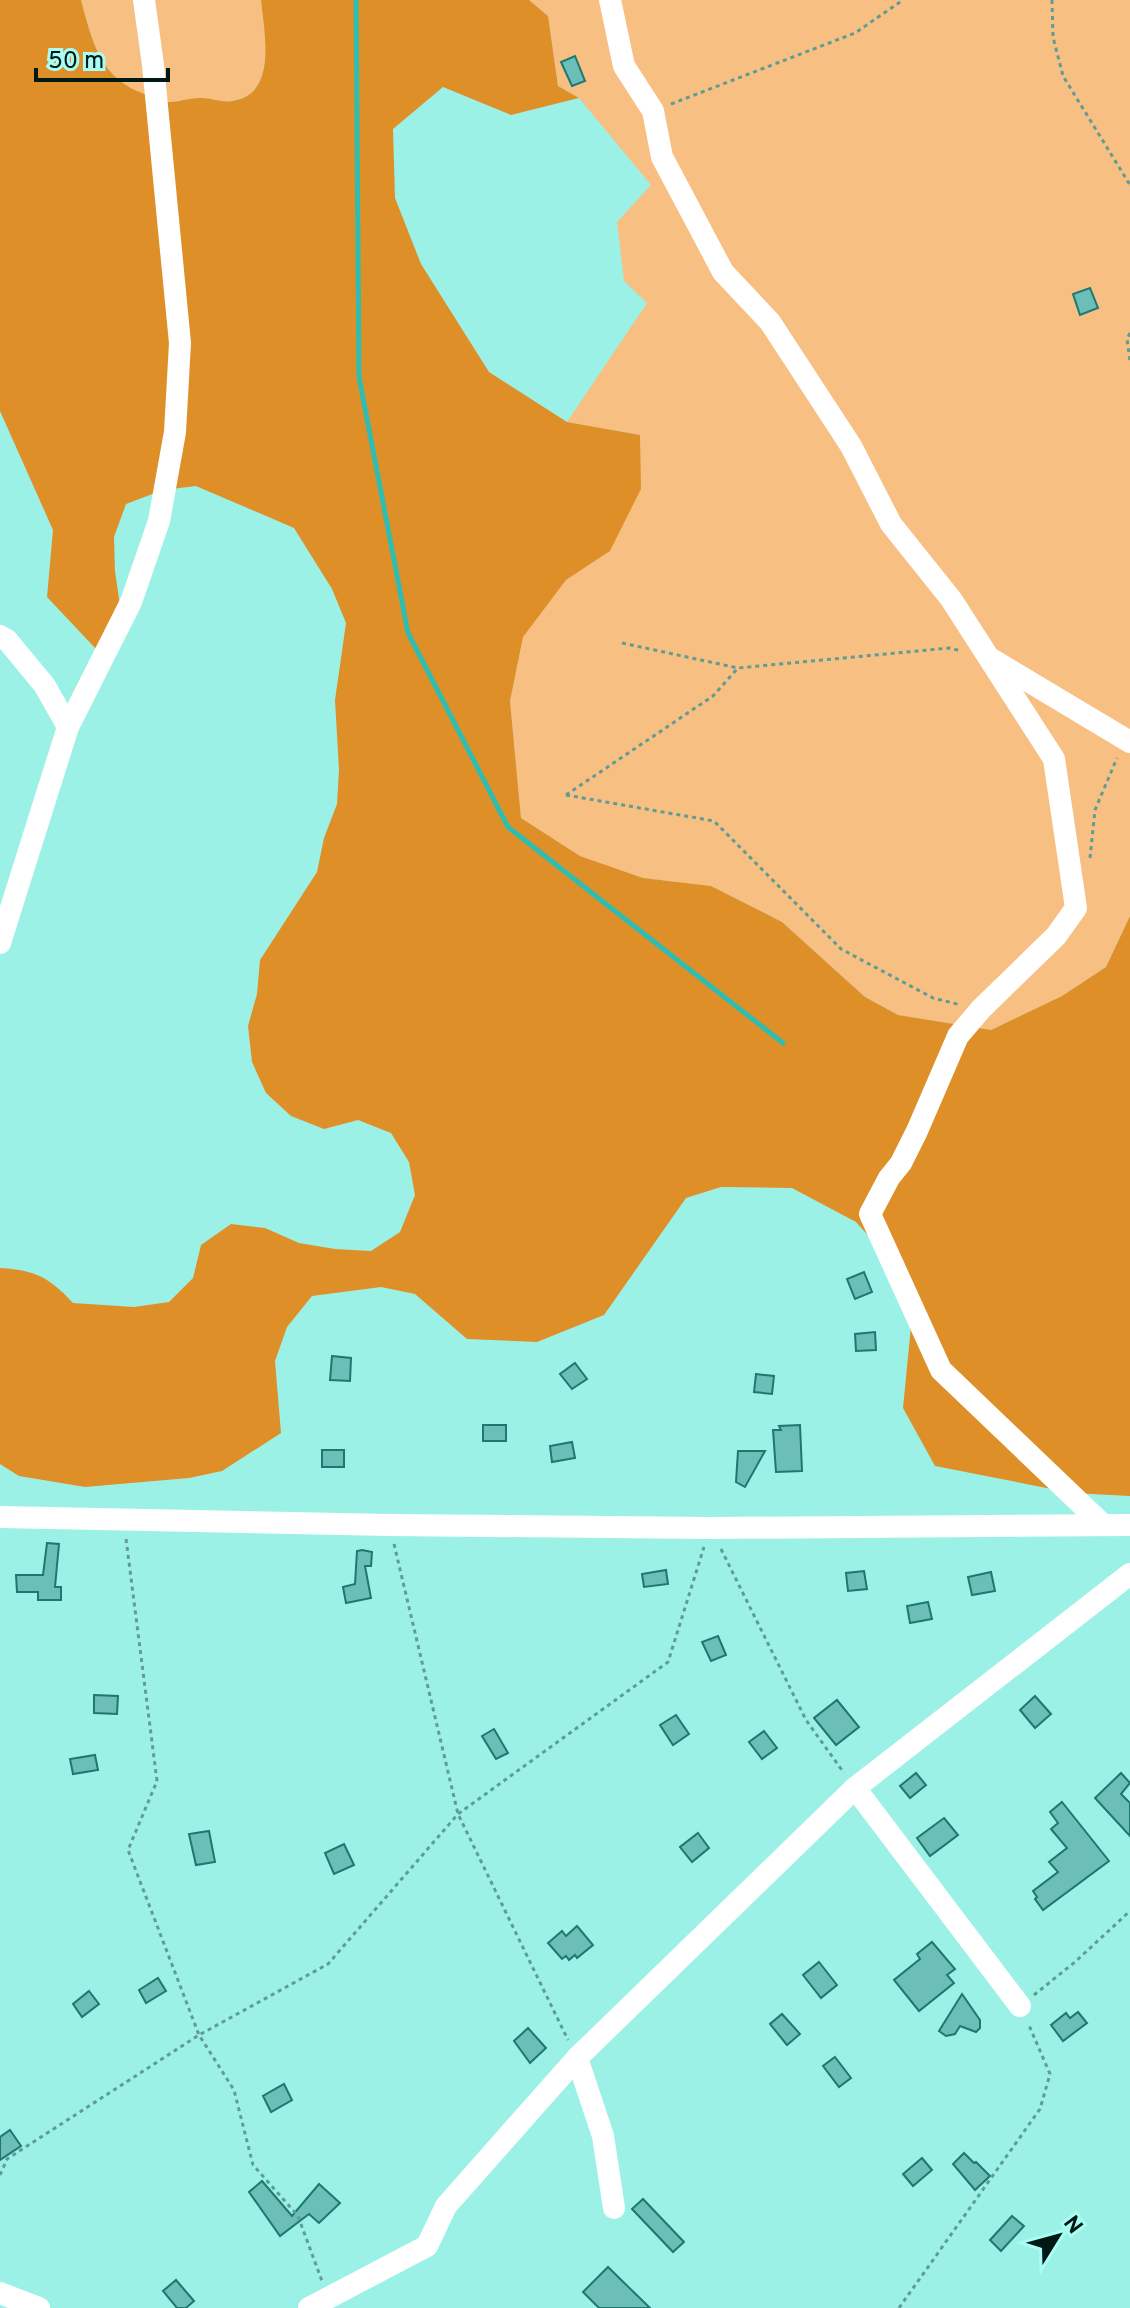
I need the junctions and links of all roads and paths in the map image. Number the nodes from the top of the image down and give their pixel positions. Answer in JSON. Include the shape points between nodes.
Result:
{"nodes":[{"id":1,"x":144,"y":0,"type":"edge"},
{"id":2,"x":610,"y":0,"type":"edge"},
{"id":3,"x":903,"y":0,"type":"edge"},
{"id":4,"x":1052,"y":0,"type":"edge"},
{"id":5,"x":653,"y":111,"type":"junction"},
{"id":6,"x":1130,"y":185,"type":"edge"},
{"id":7,"x":1130,"y":333,"type":"edge"},
{"id":8,"x":1130,"y":361,"type":"edge"},
{"id":9,"x":0,"y":636,"type":"edge"},
{"id":10,"x":622,"y":643,"type":"dead end"},
{"id":11,"x":989,"y":658,"type":"junction"},
{"id":12,"x":738,"y":668,"type":"junction"},
{"id":13,"x":68,"y":727,"type":"junction"},
{"id":14,"x":1128,"y":740,"type":"edge"},
{"id":15,"x":1089,"y":864,"type":"dead end"},
{"id":16,"x":0,"y":943,"type":"edge"},
{"id":17,"x":981,"y":1009,"type":"junction"},
{"id":18,"x":0,"y":1517,"type":"edge"},
{"id":19,"x":123,"y":1518,"type":"junction"},
{"id":20,"x":1101,"y":1523,"type":"junction"},
{"id":21,"x":390,"y":1525,"type":"junction"},
{"id":22,"x":1130,"y":1525,"type":"edge"},
{"id":23,"x":710,"y":1528,"type":"junction"},
{"id":24,"x":1130,"y":1574,"type":"edge"},
{"id":25,"x":855,"y":1788,"type":"junction"},
{"id":26,"x":458,"y":1814,"type":"junction"},
{"id":27,"x":1130,"y":1911,"type":"edge"},
{"id":28,"x":1020,"y":2006,"type":"junction"},
{"id":29,"x":199,"y":2035,"type":"junction"},
{"id":30,"x":577,"y":2058,"type":"junction"},
{"id":31,"x":0,"y":2175,"type":"edge"},
{"id":32,"x":614,"y":2208,"type":"dead end"},
{"id":33,"x":0,"y":2293,"type":"edge"},
{"id":34,"x":319,"y":2304,"type":"edge"},
{"id":35,"x":39,"y":2308,"type":"edge"},
{"id":36,"x":899,"y":2308,"type":"edge"}],
"edges":[{"from":1,"to":13,"type":"street","via":[[180,343],[175,432],[159,521],[131,602]]},
{"from":2,"to":5,"type":"street","via":[[624,66]]},
{"from":3,"to":5,"type":"path","via":[[855,33]]},
{"from":4,"to":6,"type":"path","via":[[1053,37],[1063,76]]},
{"from":5,"to":11,"type":"street","via":[[662,157],[723,272],[770,322],[851,446],[891,524],[951,599]]},
{"from":7,"to":8,"type":"path"},
{"from":9,"to":13,"type":"street","via":[[45,686]]},
{"from":10,"to":12,"type":"path"},
{"from":11,"to":12,"type":"path","via":[[949,648]]},
{"from":11,"to":14,"type":"street"},
{"from":11,"to":17,"type":"street","via":[[1054,759],[1076,908],[1056,936]]},
{"from":12,"to":17,"type":"path","via":[[713,696],[566,795],[714,821],[841,949],[933,998]]},
{"from":13,"to":16,"type":"street"},
{"from":14,"to":15,"type":"path","via":[[1095,810]]},
{"from":17,"to":20,"type":"street","via":[[958,1036],[917,1131],[870,1214],[941,1370]]},
{"from":18,"to":19,"type":"street"},
{"from":19,"to":21,"type":"street"},
{"from":19,"to":29,"type":"path","via":[[157,1781],[128,1850]]},
{"from":20,"to":22,"type":"street"},
{"from":20,"to":23,"type":"street"},
{"from":21,"to":23,"type":"street"},
{"from":21,"to":26,"type":"path"},
{"from":23,"to":25,"type":"path","via":[[806,1720]]},
{"from":23,"to":26,"type":"path","via":[[668,1662]]},
{"from":24,"to":25,"type":"street"},
{"from":25,"to":28,"type":"street"},
{"from":25,"to":30,"type":"street"},
{"from":26,"to":29,"type":"path","via":[[328,1964]]},
{"from":26,"to":30,"type":"path"},
{"from":27,"to":28,"type":"path"},
{"from":28,"to":36,"type":"path","via":[[1050,2074],[1040,2109]]},
{"from":29,"to":31,"type":"path","via":[[7,2159]]},
{"from":29,"to":34,"type":"path","via":[[234,2090],[253,2165],[298,2216]]},
{"from":30,"to":32,"type":"street","via":[[603,2136]]},
{"from":30,"to":34,"type":"street","via":[[446,2206],[427,2246]]},
{"from":33,"to":35,"type":"street"}]}
